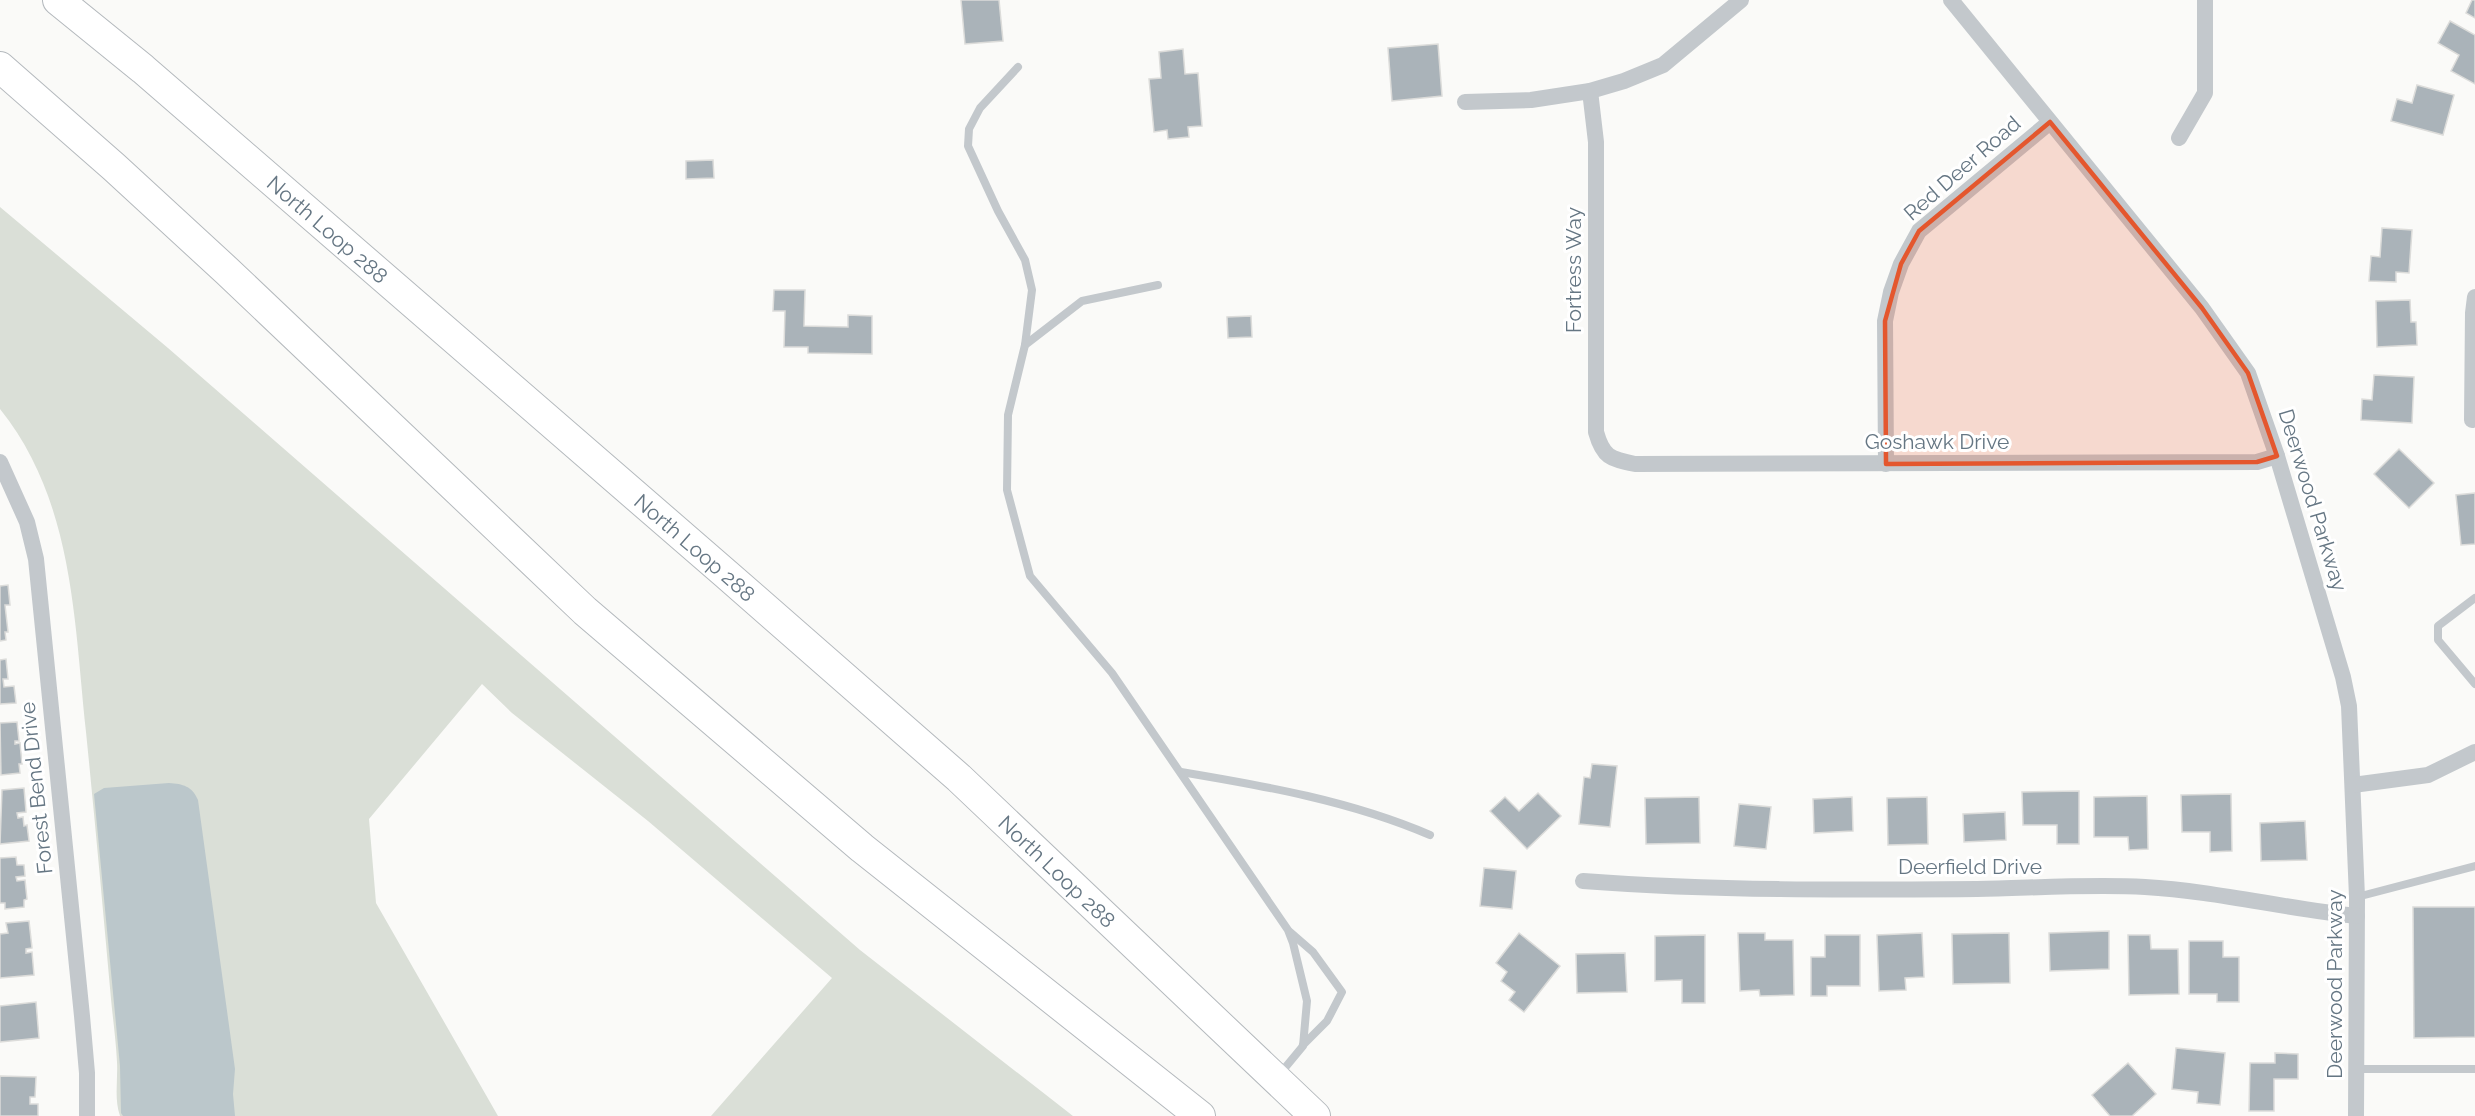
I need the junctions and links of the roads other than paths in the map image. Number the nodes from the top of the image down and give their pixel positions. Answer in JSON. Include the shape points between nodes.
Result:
{"nodes":[{"id":1,"x":58,"y":0,"type":"edge"},
{"id":2,"x":1741,"y":0,"type":"edge"},
{"id":3,"x":1951,"y":0,"type":"edge"},
{"id":4,"x":2205,"y":0,"type":"edge"},
{"id":5,"x":0,"y":67,"type":"edge"},
{"id":6,"x":1018,"y":67,"type":"dead end"},
{"id":7,"x":1590,"y":91,"type":"junction"},
{"id":8,"x":1465,"y":102,"type":"dead end"},
{"id":9,"x":2050,"y":122,"type":"junction"},
{"id":10,"x":2179,"y":138,"type":"dead end"},
{"id":11,"x":1158,"y":285,"type":"dead end"},
{"id":12,"x":2475,"y":297,"type":"edge"},
{"id":13,"x":1025,"y":345,"type":"junction"},
{"id":14,"x":2472,"y":420,"type":"dead end"},
{"id":15,"x":1601,"y":449,"type":"joint"},
{"id":16,"x":2277,"y":456,"type":"junction"},
{"id":17,"x":0,"y":462,"type":"edge"},
{"id":18,"x":1886,"y":464,"type":"junction"},
{"id":19,"x":2475,"y":598,"type":"edge"},
{"id":20,"x":2475,"y":684,"type":"edge"},
{"id":21,"x":2475,"y":752,"type":"edge"},
{"id":22,"x":1181,"y":772,"type":"junction"},
{"id":23,"x":2354,"y":785,"type":"junction"},
{"id":24,"x":1430,"y":835,"type":"dead end"},
{"id":25,"x":2475,"y":866,"type":"edge"},
{"id":26,"x":1583,"y":881,"type":"dead end"},
{"id":27,"x":2357,"y":897,"type":"junction"},
{"id":28,"x":2357,"y":916,"type":"junction"},
{"id":29,"x":1288,"y":930,"type":"junction"},
{"id":30,"x":1303,"y":1046,"type":"junction"},
{"id":31,"x":2356,"y":1069,"type":"junction"},
{"id":32,"x":2475,"y":1069,"type":"edge"},
{"id":33,"x":1275,"y":1080,"type":"junction"},
{"id":34,"x":87,"y":1116,"type":"edge"},
{"id":35,"x":1200,"y":1116,"type":"edge"},
{"id":36,"x":1315,"y":1116,"type":"edge"},
{"id":37,"x":2356,"y":1116,"type":"edge"}],
"edges":[{"from":1,"to":33,"type":"highway","name":"North Loop 288","via":[[959,778]]},
{"from":2,"to":7,"type":"street","via":[[1663,65]]},
{"from":3,"to":9,"type":"street","name":"Deerwood Parkway"},
{"from":4,"to":10,"type":"street","via":[[2205,93]]},
{"from":5,"to":35,"type":"highway","via":[[114,166],[594,619],[853,841]]},
{"from":6,"to":13,"type":"lane","via":[[980,108],[969,129],[968,146],[1025,260],[1032,290]]},
{"from":7,"to":8,"type":"street","via":[[1531,100]]},
{"from":7,"to":15,"type":"street","name":"Fortress Way","via":[[1596,142],[1596,432]]},
{"from":9,"to":16,"type":"street","name":"Deerwood Parkway","via":[[2202,308],[2248,373]]},
{"from":9,"to":18,"type":"street","name":"Red Deer Road","via":[[1919,231],[1901,264],[1885,321]]},
{"from":11,"to":13,"type":"lane","via":[[1082,301]]},
{"from":12,"to":14,"type":"street"},
{"from":13,"to":22,"type":"lane","via":[[1008,415],[1006,490],[1030,576],[1112,673]]},
{"from":15,"to":18,"type":"street","name":"Goshawk Drive","via":[[1614,460],[1635,464]]},
{"from":16,"to":18,"type":"street","name":"Goshawk Drive","via":[[2257,462]]},
{"from":16,"to":23,"type":"street","name":"Deerwood Parkway","via":[[2343,677],[2349,706]]},
{"from":17,"to":34,"type":"street","name":"Forest Bend Drive","via":[[27,522],[36,559],[83,1027]]},
{"from":19,"to":20,"type":"lane","via":[[2438,626],[2438,640]]},
{"from":21,"to":23,"type":"street","via":[[2427,775]]},
{"from":22,"to":24,"type":"lane","via":[[1280,788]]},
{"from":22,"to":29,"type":"lane"},
{"from":23,"to":27,"type":"street","name":"Deerwood Parkway"},
{"from":25,"to":27,"type":"lane"},
{"from":26,"to":28,"type":"street","name":"Deerfield Drive","via":[[1828,890],[2145,887]]},
{"from":27,"to":28,"type":"street","name":"Deerwood Parkway"},
{"from":28,"to":31,"type":"street","name":"Deerwood Parkway"},
{"from":29,"to":30,"type":"lane","via":[[1307,1001]]},
{"from":29,"to":30,"type":"lane","via":[[1313,952],[1342,992],[1327,1020]]},
{"from":30,"to":33,"type":"lane"},
{"from":31,"to":32,"type":"lane"},
{"from":31,"to":37,"type":"street","name":"Deerwood Parkway"},
{"from":33,"to":36,"type":"highway","name":"North Loop 288"}]}
